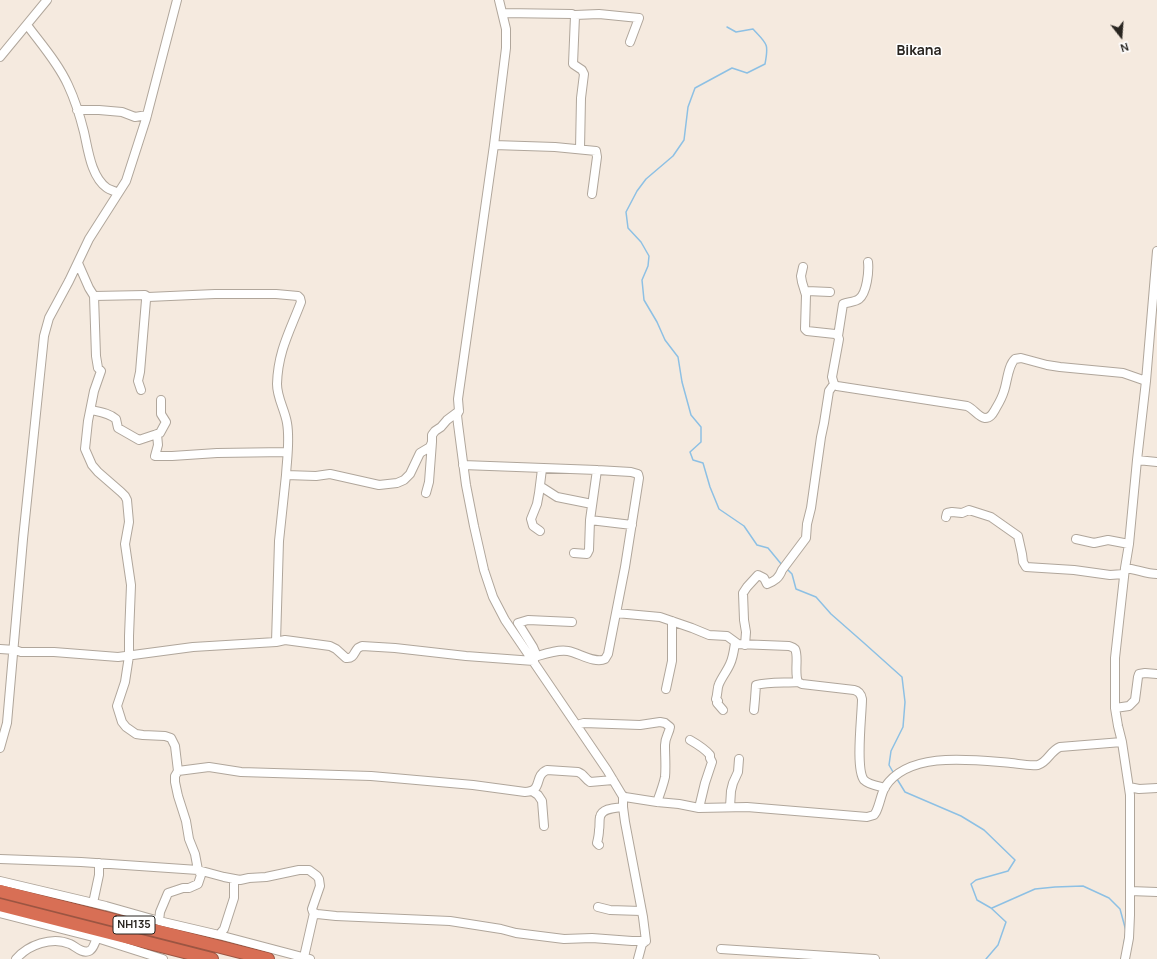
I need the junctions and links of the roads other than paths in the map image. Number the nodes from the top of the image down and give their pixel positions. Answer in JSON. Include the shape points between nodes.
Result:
{"nodes":[{"id":1,"x":47,"y":0,"type":"edge"},
{"id":2,"x":178,"y":0,"type":"edge"},
{"id":3,"x":500,"y":0,"type":"edge"},
{"id":4,"x":503,"y":13,"type":"junction"},
{"id":5,"x":575,"y":15,"type":"junction"},
{"id":6,"x":27,"y":25,"type":"junction"},
{"id":7,"x":630,"y":42,"type":"dead end"},
{"id":8,"x":0,"y":56,"type":"edge"},
{"id":9,"x":77,"y":110,"type":"junction"},
{"id":10,"x":147,"y":115,"type":"junction"},
{"id":11,"x":494,"y":145,"type":"junction"},
{"id":12,"x":580,"y":149,"type":"junction"},
{"id":13,"x":118,"y":193,"type":"junction"},
{"id":14,"x":592,"y":194,"type":"dead end"},
{"id":15,"x":1157,"y":251,"type":"edge"},
{"id":16,"x":868,"y":262,"type":"dead end"},
{"id":17,"x":78,"y":263,"type":"junction"},
{"id":18,"x":1156,"y":265,"type":"edge"},
{"id":19,"x":803,"y":267,"type":"dead end"},
{"id":20,"x":805,"y":292,"type":"junction"},
{"id":21,"x":830,"y":292,"type":"dead end"},
{"id":22,"x":94,"y":296,"type":"junction"},
{"id":23,"x":148,"y":297,"type":"junction"},
{"id":24,"x":838,"y":336,"type":"junction"},
{"id":25,"x":1146,"y":381,"type":"junction"},
{"id":26,"x":834,"y":384,"type":"junction"},
{"id":27,"x":141,"y":390,"type":"dead end"},
{"id":28,"x":161,"y":400,"type":"dead end"},
{"id":29,"x":91,"y":410,"type":"junction"},
{"id":30,"x":459,"y":411,"type":"junction"},
{"id":31,"x":157,"y":434,"type":"junction"},
{"id":32,"x":432,"y":442,"type":"junction"},
{"id":33,"x":287,"y":452,"type":"junction"},
{"id":34,"x":1137,"y":460,"type":"junction"},
{"id":35,"x":1157,"y":462,"type":"edge"},
{"id":36,"x":466,"y":465,"type":"junction"},
{"id":37,"x":542,"y":469,"type":"junction"},
{"id":38,"x":597,"y":470,"type":"junction"},
{"id":39,"x":286,"y":475,"type":"junction"},
{"id":40,"x":540,"y":486,"type":"junction"},
{"id":41,"x":426,"y":493,"type":"dead end"},
{"id":42,"x":592,"y":504,"type":"junction"},
{"id":43,"x":946,"y":517,"type":"dead end"},
{"id":44,"x":590,"y":520,"type":"junction"},
{"id":45,"x":632,"y":525,"type":"junction"},
{"id":46,"x":540,"y":531,"type":"dead end"},
{"id":47,"x":1076,"y":539,"type":"dead end"},
{"id":48,"x":1129,"y":544,"type":"junction"},
{"id":49,"x":574,"y":553,"type":"dead end"},
{"id":50,"x":1124,"y":571,"type":"junction"},
{"id":51,"x":1157,"y":574,"type":"edge"},
{"id":52,"x":616,"y":613,"type":"junction"},
{"id":53,"x":672,"y":621,"type":"junction"},
{"id":54,"x":572,"y":622,"type":"dead end"},
{"id":55,"x":276,"y":642,"type":"junction"},
{"id":56,"x":735,"y":643,"type":"junction"},
{"id":57,"x":745,"y":645,"type":"junction"},
{"id":58,"x":0,"y":649,"type":"edge"},
{"id":59,"x":17,"y":650,"type":"junction"},
{"id":60,"x":130,"y":656,"type":"junction"},
{"id":61,"x":534,"y":659,"type":"junction"},
{"id":62,"x":1157,"y":674,"type":"edge"},
{"id":63,"x":798,"y":682,"type":"junction"},
{"id":64,"x":666,"y":689,"type":"dead end"},
{"id":65,"x":1115,"y":708,"type":"junction"},
{"id":66,"x":723,"y":710,"type":"dead end"},
{"id":67,"x":754,"y":710,"type":"dead end"},
{"id":68,"x":578,"y":726,"type":"junction"},
{"id":69,"x":690,"y":740,"type":"dead end"},
{"id":70,"x":1122,"y":742,"type":"junction"},
{"id":71,"x":0,"y":748,"type":"edge"},
{"id":72,"x":739,"y":759,"type":"dead end"},
{"id":73,"x":178,"y":771,"type":"junction"},
{"id":74,"x":613,"y":780,"type":"junction"},
{"id":75,"x":1129,"y":787,"type":"junction"},
{"id":76,"x":885,"y":788,"type":"junction"},
{"id":77,"x":1157,"y":788,"type":"edge"},
{"id":78,"x":532,"y":791,"type":"junction"},
{"id":79,"x":623,"y":797,"type":"junction"},
{"id":80,"x":657,"y":802,"type":"junction"},
{"id":81,"x":623,"y":806,"type":"junction"},
{"id":82,"x":730,"y":807,"type":"junction"},
{"id":83,"x":699,"y":808,"type":"junction"},
{"id":84,"x":544,"y":826,"type":"dead end"},
{"id":85,"x":599,"y":845,"type":"dead end"},
{"id":86,"x":0,"y":859,"type":"edge"},
{"id":87,"x":99,"y":863,"type":"junction"},
{"id":88,"x":198,"y":870,"type":"junction"},
{"id":89,"x":234,"y":879,"type":"junction"},
{"id":90,"x":0,"y":881,"type":"edge"},
{"id":91,"x":0,"y":891,"type":"edge"},
{"id":92,"x":1130,"y":891,"type":"junction"},
{"id":93,"x":1157,"y":892,"type":"edge"},
{"id":94,"x":94,"y":903,"type":"junction"},
{"id":95,"x":0,"y":905,"type":"edge"},
{"id":96,"x":598,"y":907,"type":"dead end"},
{"id":97,"x":641,"y":910,"type":"junction"},
{"id":98,"x":0,"y":913,"type":"edge"},
{"id":99,"x":314,"y":913,"type":"junction"},
{"id":100,"x":159,"y":921,"type":"junction"},
{"id":101,"x":219,"y":935,"type":"junction"},
{"id":102,"x":97,"y":938,"type":"junction"},
{"id":103,"x":646,"y":941,"type":"junction"},
{"id":104,"x":721,"y":949,"type":"dead end"},
{"id":105,"x":307,"y":958,"type":"edge"},
{"id":106,"x":16,"y":959,"type":"edge"},
{"id":107,"x":163,"y":959,"type":"edge"},
{"id":108,"x":212,"y":959,"type":"edge"},
{"id":109,"x":268,"y":959,"type":"edge"},
{"id":110,"x":638,"y":959,"type":"edge"},
{"id":111,"x":875,"y":959,"type":"edge"},
{"id":112,"x":1125,"y":959,"type":"edge"}],
"edges":[{"from":1,"to":6,"type":"street"},
{"from":2,"to":10,"type":"street"},
{"from":3,"to":4,"type":"street"},
{"from":4,"to":5,"type":"street"},
{"from":4,"to":11,"type":"street","via":[[506,48]]},
{"from":5,"to":7,"type":"street","via":[[599,14],[639,18]]},
{"from":5,"to":12,"type":"street","via":[[573,64],[584,74]]},
{"from":6,"to":8,"type":"street"},
{"from":6,"to":9,"type":"street","via":[[64,77]]},
{"from":9,"to":10,"type":"street","via":[[122,112],[135,117]]},
{"from":9,"to":13,"type":"street","via":[[93,167],[101,181]]},
{"from":10,"to":13,"type":"street","via":[[126,181]]},
{"from":11,"to":12,"type":"street"},
{"from":11,"to":30,"type":"street","via":[[458,399]]},
{"from":12,"to":14,"type":"street","via":[[593,150],[597,153]]},
{"from":13,"to":17,"type":"street","via":[[89,239]]},
{"from":15,"to":18,"type":"street"},
{"from":16,"to":24,"type":"street","via":[[864,292],[860,298],[843,304]]},
{"from":17,"to":22,"type":"street"},
{"from":17,"to":59,"type":"street","via":[[49,318],[44,336],[23,540]]},
{"from":18,"to":25,"type":"street"},
{"from":19,"to":20,"type":"street","via":[[801,276]]},
{"from":20,"to":21,"type":"street"},
{"from":20,"to":24,"type":"street","via":[[806,330]]},
{"from":22,"to":23,"type":"street"},
{"from":22,"to":29,"type":"street","via":[[96,356],[101,371]]},
{"from":23,"to":27,"type":"street","via":[[138,381]]},
{"from":23,"to":33,"type":"street","via":[[276,294],[299,297],[301,302],[285,340],[278,376],[277,391],[286,415]]},
{"from":24,"to":26,"type":"street","via":[[832,377]]},
{"from":25,"to":26,"type":"street","via":[[1123,373],[1060,367],[1018,358],[1012,363],[1001,400],[988,418],[967,406]]},
{"from":25,"to":34,"type":"street"},
{"from":26,"to":57,"type":"street","via":[[829,391],[806,538],[774,581],[767,584],[764,578],[758,575],[743,593]]},
{"from":28,"to":31,"type":"street","via":[[161,414],[166,422]]},
{"from":29,"to":31,"type":"street","via":[[113,416],[118,428],[136,440]]},
{"from":29,"to":60,"type":"street","via":[[86,432],[86,454],[98,472],[121,492],[126,500],[129,522],[125,544],[130,585]]},
{"from":30,"to":32,"type":"street","via":[[432,434]]},
{"from":30,"to":36,"type":"street","via":[[458,424]]},
{"from":31,"to":33,"type":"street","via":[[155,456]]},
{"from":32,"to":39,"type":"street","via":[[430,447],[420,453],[410,474],[397,483],[379,485],[330,474]]},
{"from":32,"to":41,"type":"street"},
{"from":33,"to":39,"type":"street"},
{"from":34,"to":35,"type":"street"},
{"from":34,"to":48,"type":"street"},
{"from":36,"to":37,"type":"street"},
{"from":36,"to":61,"type":"street","via":[[480,553],[488,584],[498,609]]},
{"from":37,"to":38,"type":"street"},
{"from":37,"to":40,"type":"street"},
{"from":38,"to":42,"type":"street"},
{"from":38,"to":45,"type":"street","via":[[638,474]]},
{"from":39,"to":55,"type":"street","via":[[279,541]]},
{"from":40,"to":42,"type":"street","via":[[557,497]]},
{"from":40,"to":46,"type":"street","via":[[531,519],[533,526]]},
{"from":42,"to":44,"type":"street"},
{"from":43,"to":50,"type":"street","via":[[947,513],[962,513],[969,510],[991,517],[1018,536],[1026,567],[1110,575]]},
{"from":44,"to":45,"type":"street"},
{"from":44,"to":49,"type":"street","via":[[589,550],[587,554]]},
{"from":45,"to":52,"type":"street"},
{"from":47,"to":48,"type":"street","via":[[1094,543],[1108,540]]},
{"from":48,"to":50,"type":"street"},
{"from":50,"to":51,"type":"street","via":[[1136,569]]},
{"from":50,"to":65,"type":"street","via":[[1115,658]]},
{"from":52,"to":53,"type":"street","via":[[660,617]]},
{"from":52,"to":61,"type":"street","via":[[605,660],[600,661],[568,651],[557,651]]},
{"from":53,"to":56,"type":"street","via":[[709,635],[727,636]]},
{"from":53,"to":64,"type":"street","via":[[672,661]]},
{"from":54,"to":61,"type":"street","via":[[528,620],[518,623],[533,647]]},
{"from":55,"to":60,"type":"street","via":[[193,647]]},
{"from":55,"to":61,"type":"street","via":[[285,640],[330,646],[346,658],[354,656],[362,646],[466,656]]},
{"from":56,"to":57,"type":"street"},
{"from":56,"to":66,"type":"street","via":[[730,666],[718,685],[716,699]]},
{"from":57,"to":63,"type":"street","via":[[793,647],[796,652]]},
{"from":58,"to":59,"type":"street"},
{"from":59,"to":60,"type":"street"},
{"from":59,"to":71,"type":"street","via":[[7,723]]},
{"from":60,"to":73,"type":"street","via":[[117,706],[122,722],[136,734],[171,738],[175,746]]},
{"from":61,"to":68,"type":"street"},
{"from":62,"to":65,"type":"street","via":[[1139,674],[1135,700],[1129,706]]},
{"from":63,"to":67,"type":"street","via":[[756,685]]},
{"from":63,"to":76,"type":"street","via":[[859,692],[862,699],[861,772],[868,783]]},
{"from":65,"to":70,"type":"street"},
{"from":68,"to":74,"type":"street"},
{"from":68,"to":80,"type":"street","via":[[584,723],[640,725],[660,722],[670,727],[666,736],[664,778]]},
{"from":69,"to":83,"type":"street","via":[[708,752],[712,762]]},
{"from":70,"to":75,"type":"street"},
{"from":70,"to":76,"type":"street","via":[[1056,748],[1045,762],[1038,765],[962,759],[928,762],[898,773]]},
{"from":72,"to":82,"type":"street","via":[[738,772],[730,791]]},
{"from":73,"to":78,"type":"street","via":[[209,767],[241,772],[371,776]]},
{"from":73,"to":88,"type":"street","via":[[175,776],[178,796]]},
{"from":74,"to":78,"type":"street","via":[[590,782],[582,773],[547,770],[542,773]]},
{"from":74,"to":79,"type":"street"},
{"from":75,"to":77,"type":"street"},
{"from":75,"to":92,"type":"street"},
{"from":76,"to":82,"type":"street","via":[[876,812],[867,817]]},
{"from":78,"to":84,"type":"street","via":[[542,801]]},
{"from":79,"to":80,"type":"street"},
{"from":79,"to":81,"type":"street"},
{"from":80,"to":83,"type":"street"},
{"from":81,"to":85,"type":"street","via":[[601,813]]},
{"from":81,"to":97,"type":"street"},
{"from":82,"to":83,"type":"street"},
{"from":86,"to":87,"type":"street"},
{"from":87,"to":88,"type":"street"},
{"from":87,"to":94,"type":"street"},
{"from":88,"to":89,"type":"street"},
{"from":88,"to":100,"type":"street","via":[[201,874],[198,884],[168,893]]},
{"from":89,"to":99,"type":"street","via":[[309,870],[317,876],[320,886],[312,909]]},
{"from":89,"to":101,"type":"street","via":[[234,898],[224,929]]},
{"from":90,"to":94,"type":"street"},
{"from":91,"to":109,"type":"highway","number":"NH135"},
{"from":92,"to":93,"type":"street"},
{"from":92,"to":112,"type":"street","via":[[1130,927]]},
{"from":94,"to":100,"type":"street"},
{"from":95,"to":108,"type":"highway","number":"NH135"},
{"from":96,"to":97,"type":"street","via":[[610,910]]},
{"from":97,"to":103,"type":"street"},
{"from":98,"to":102,"type":"street"},
{"from":99,"to":103,"type":"street","via":[[459,922],[564,939]]},
{"from":99,"to":105,"type":"street"},
{"from":100,"to":101,"type":"street"},
{"from":101,"to":105,"type":"street"},
{"from":102,"to":106,"type":"street","via":[[89,952],[83,952],[66,943],[52,942],[27,949]]},
{"from":102,"to":107,"type":"street"},
{"from":103,"to":110,"type":"street","via":[[642,944]]},
{"from":104,"to":111,"type":"street"}]}
